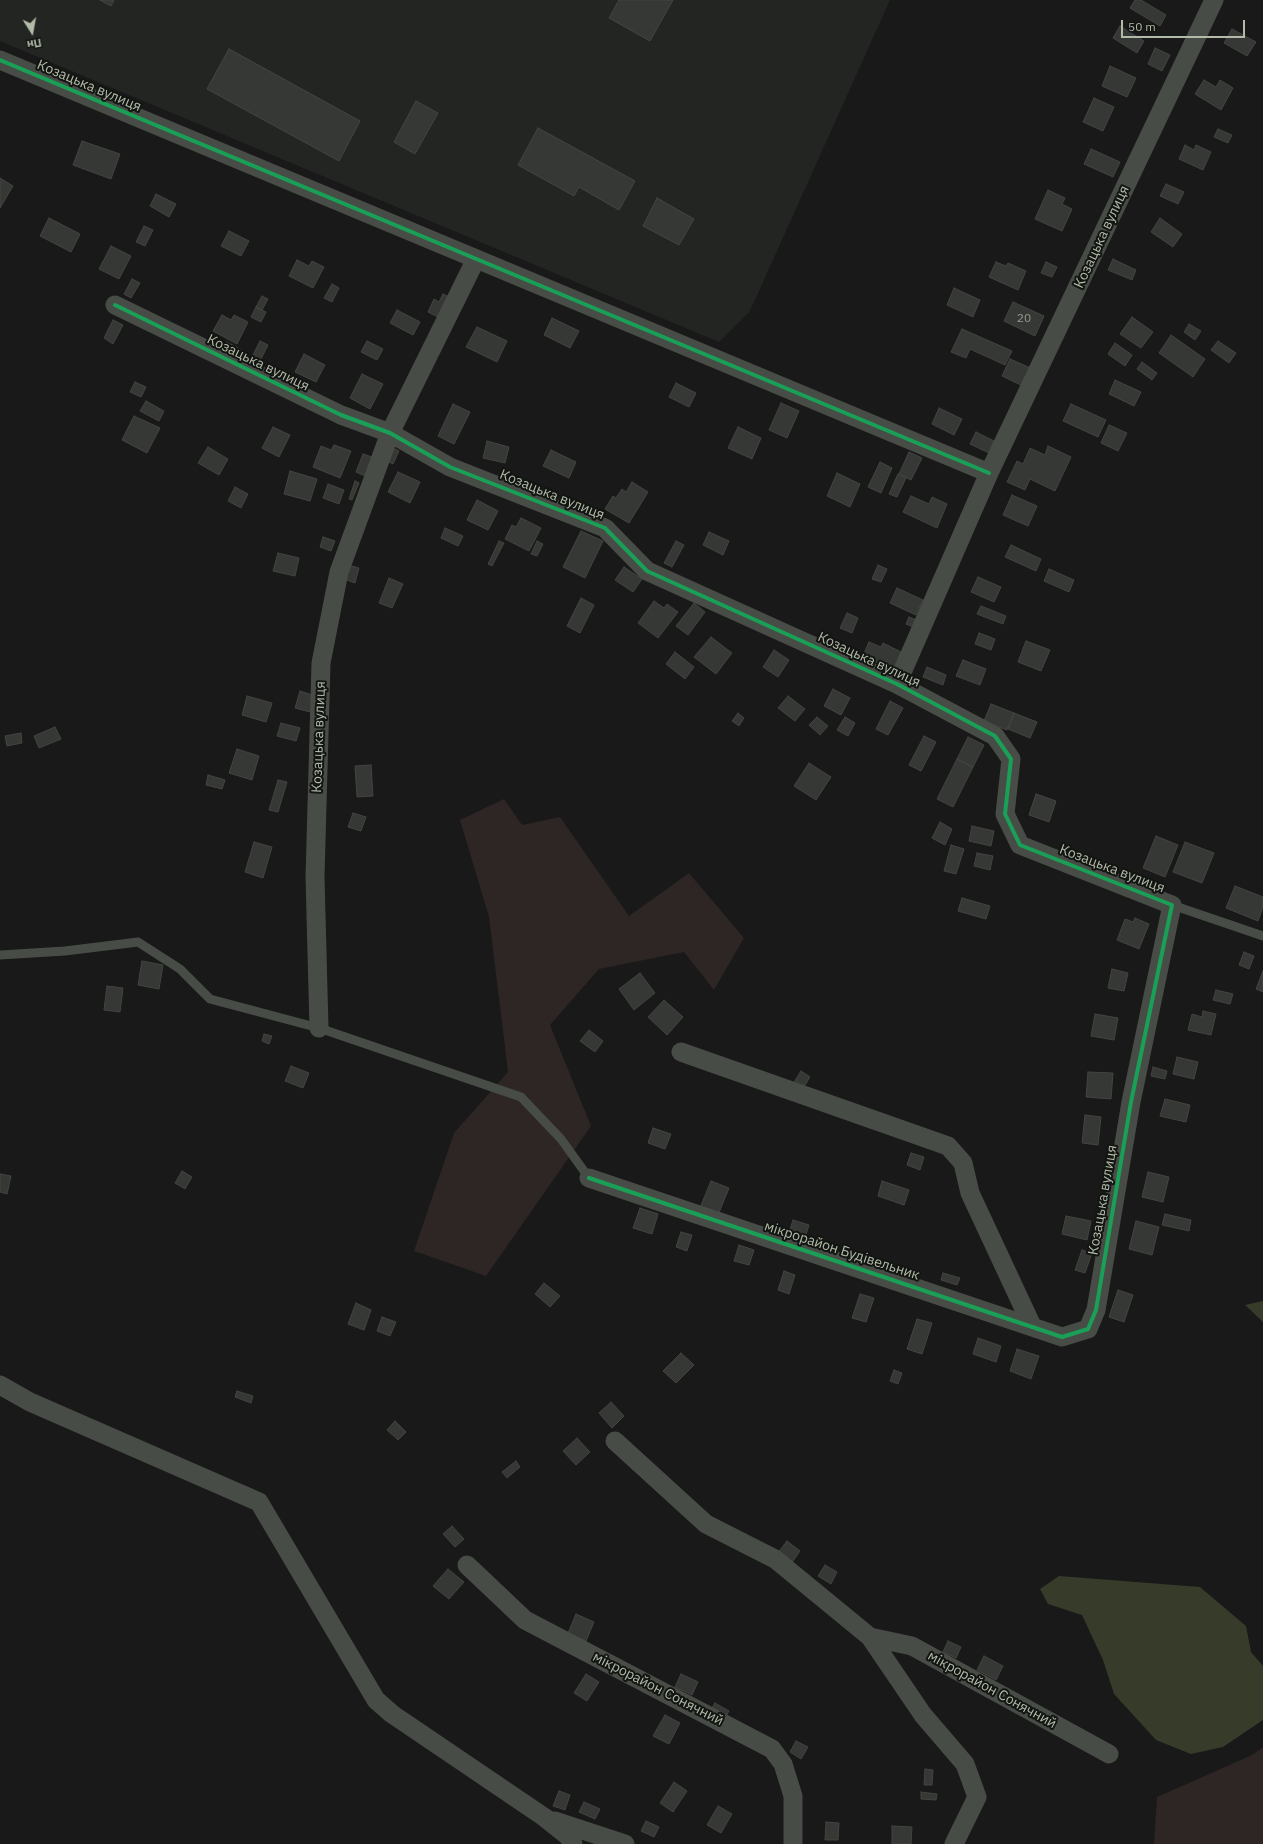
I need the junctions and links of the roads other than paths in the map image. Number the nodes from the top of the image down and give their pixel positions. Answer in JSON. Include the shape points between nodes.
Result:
{"nodes":[{"id":1,"x":1214,"y":0,"type":"edge"},
{"id":2,"x":0,"y":60,"type":"edge"},
{"id":3,"x":476,"y":259,"type":"junction"},
{"id":4,"x":115,"y":305,"type":"dead end"},
{"id":5,"x":390,"y":433,"type":"junction"},
{"id":6,"x":989,"y":473,"type":"junction"},
{"id":7,"x":897,"y":684,"type":"junction"},
{"id":8,"x":1172,"y":905,"type":"junction"},
{"id":9,"x":1263,"y":936,"type":"edge"},
{"id":10,"x":0,"y":955,"type":"edge"},
{"id":11,"x":319,"y":1028,"type":"junction"},
{"id":12,"x":681,"y":1052,"type":"dead end"},
{"id":13,"x":589,"y":1178,"type":"joint"},
{"id":14,"x":1032,"y":1326,"type":"junction"},
{"id":15,"x":1088,"y":1329,"type":"joint"},
{"id":16,"x":0,"y":1385,"type":"edge"},
{"id":17,"x":615,"y":1441,"type":"dead end"},
{"id":18,"x":467,"y":1565,"type":"dead end"},
{"id":19,"x":870,"y":1637,"type":"junction"},
{"id":20,"x":1109,"y":1754,"type":"dead end"},
{"id":21,"x":544,"y":1817,"type":"junction"},
{"id":22,"x":573,"y":1844,"type":"edge"},
{"id":23,"x":626,"y":1844,"type":"edge"},
{"id":24,"x":793,"y":1844,"type":"edge"},
{"id":25,"x":954,"y":1844,"type":"edge"}],
"edges":[{"from":1,"to":6,"type":"street","name":"Козацька вулиця"},
{"from":2,"to":3,"type":"street","name":"Козацька вулиця"},
{"from":3,"to":5,"type":"street","name":"Козацька вулиця"},
{"from":3,"to":6,"type":"street","name":"Козацька вулиця"},
{"from":4,"to":5,"type":"street","name":"Козацька вулиця","via":[[341,416]]},
{"from":5,"to":7,"type":"street","name":"Козацька вулиця","via":[[450,467],[605,528],[647,571]]},
{"from":5,"to":11,"type":"street","name":"Козацька вулиця","via":[[339,572],[321,663],[315,877]]},
{"from":6,"to":7,"type":"street","name":"Козацька вулиця"},
{"from":7,"to":8,"type":"street","name":"Козацька вулиця","via":[[995,736],[1011,759],[1005,814],[1020,845]]},
{"from":8,"to":9,"type":"lane"},
{"from":8,"to":15,"type":"street","name":"Козацька вулиця","via":[[1131,1102],[1096,1310]]},
{"from":10,"to":11,"type":"lane","via":[[65,952],[138,942],[180,969],[210,999]]},
{"from":11,"to":13,"type":"lane","via":[[521,1097],[561,1139]]},
{"from":12,"to":14,"type":"street","via":[[948,1146],[963,1163],[970,1194]]},
{"from":13,"to":14,"type":"street","name":"мікрорайон Будівельник"},
{"from":14,"to":15,"type":"street","name":"мікрорайон Будівельник","via":[[1062,1336]]},
{"from":16,"to":21,"type":"street","via":[[30,1402],[259,1502],[376,1700],[392,1714]]},
{"from":17,"to":19,"type":"street","name":"мікрорайон Сонячний","via":[[706,1524],[775,1559]]},
{"from":18,"to":24,"type":"street","name":"мікрорайон Сонячний","via":[[525,1620],[772,1749],[783,1764],[793,1796]]},
{"from":19,"to":20,"type":"street","name":"мікрорайон Сонячний","via":[[912,1646]]},
{"from":19,"to":25,"type":"street","name":"мікрорайон Сонячний","via":[[923,1715],[966,1764],[977,1796]]},
{"from":21,"to":22,"type":"street","via":[[568,1836]]},
{"from":21,"to":23,"type":"street"}]}
